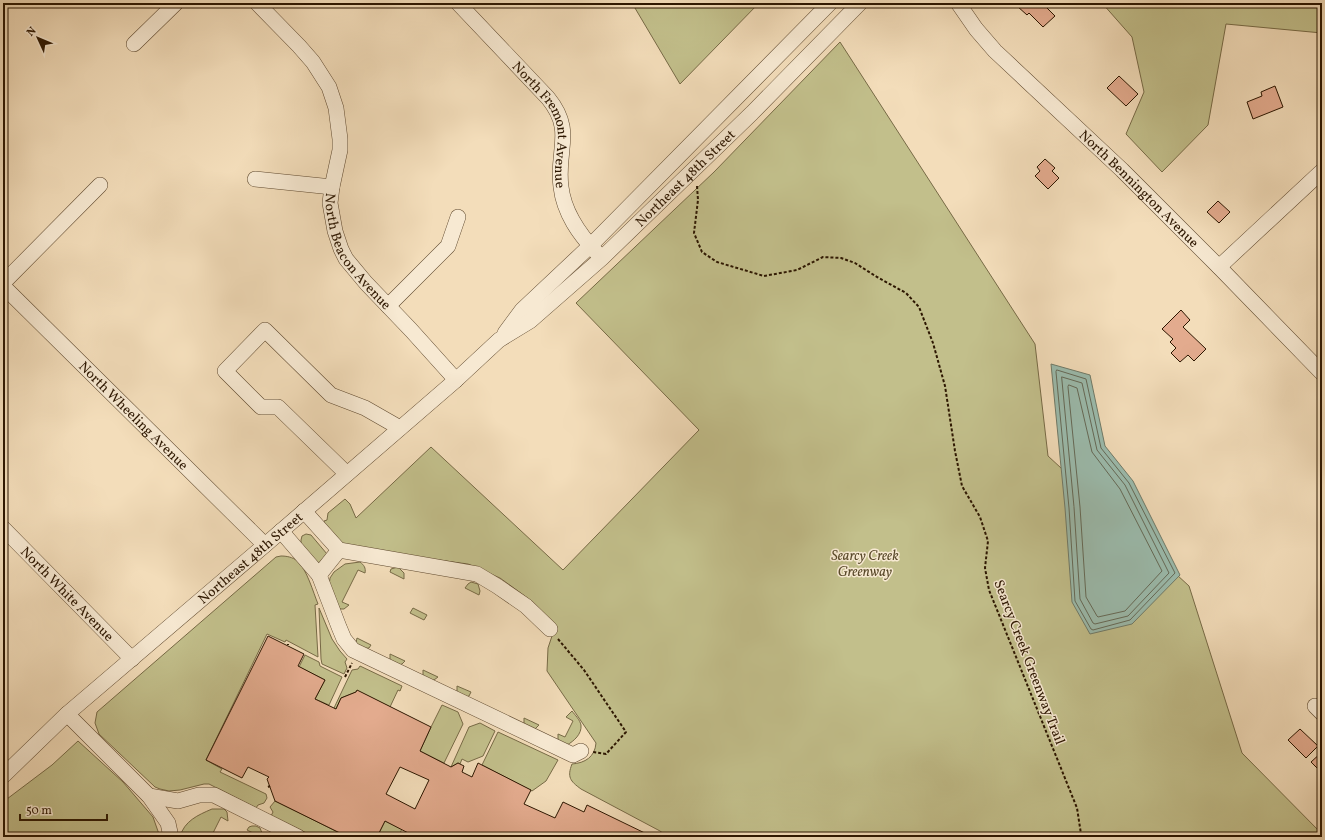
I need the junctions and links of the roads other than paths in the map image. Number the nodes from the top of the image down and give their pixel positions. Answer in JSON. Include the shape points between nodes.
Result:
{"nodes":[{"id":1,"x":176,"y":3,"type":"edge"},
{"id":2,"x":257,"y":3,"type":"edge"},
{"id":3,"x":458,"y":3,"type":"edge"},
{"id":4,"x":830,"y":3,"type":"edge"},
{"id":5,"x":860,"y":3,"type":"edge"},
{"id":6,"x":958,"y":3,"type":"edge"},
{"id":7,"x":134,"y":44,"type":"dead end"},
{"id":8,"x":746,"y":88,"type":"junction"},
{"id":9,"x":762,"y":103,"type":"junction"},
{"id":10,"x":1322,"y":171,"type":"edge"},
{"id":11,"x":255,"y":179,"type":"dead end"},
{"id":12,"x":100,"y":184,"type":"dead end"},
{"id":13,"x":332,"y":187,"type":"junction"},
{"id":14,"x":458,"y":217,"type":"dead end"},
{"id":15,"x":590,"y":246,"type":"junction"},
{"id":16,"x":602,"y":258,"type":"junction"},
{"id":17,"x":1220,"y":267,"type":"junction"},
{"id":18,"x":3,"y":285,"type":"edge"},
{"id":19,"x":388,"y":306,"type":"junction"},
{"id":20,"x":499,"y":340,"type":"junction"},
{"id":21,"x":1322,"y":373,"type":"edge"},
{"id":22,"x":456,"y":380,"type":"junction"},
{"id":23,"x":400,"y":428,"type":"junction"},
{"id":24,"x":347,"y":474,"type":"junction"},
{"id":25,"x":304,"y":511,"type":"junction"},
{"id":26,"x":3,"y":528,"type":"edge"},
{"id":27,"x":282,"y":531,"type":"junction"},
{"id":28,"x":265,"y":546,"type":"junction"},
{"id":29,"x":339,"y":550,"type":"junction"},
{"id":30,"x":319,"y":575,"type":"junction"},
{"id":31,"x":550,"y":629,"type":"road end"},
{"id":32,"x":132,"y":660,"type":"junction"},
{"id":33,"x":67,"y":714,"type":"junction"},
{"id":34,"x":581,"y":750,"type":"road end"},
{"id":35,"x":3,"y":776,"type":"edge"},
{"id":36,"x":149,"y":796,"type":"junction"},
{"id":37,"x":171,"y":837,"type":"edge"},
{"id":38,"x":298,"y":837,"type":"edge"}],
"edges":[{"from":1,"to":7,"type":"street"},
{"from":2,"to":13,"type":"street","name":"North Beacon Avenue","via":[[313,62],[329,87],[336,108],[340,139]]},
{"from":3,"to":15,"type":"street","name":"North Fremont Avenue","via":[[557,110],[564,132],[560,170],[563,200],[568,215]]},
{"from":4,"to":8,"type":"street","name":"Northeast 48th Street"},
{"from":5,"to":9,"type":"street","name":"Northeast 48th Street"},
{"from":6,"to":17,"type":"street","name":"North Bennington Avenue","via":[[995,51],[1122,170]]},
{"from":8,"to":9,"type":"street"},
{"from":8,"to":15,"type":"street","name":"Northeast 48th Street"},
{"from":9,"to":16,"type":"street","name":"Northeast 48th Street"},
{"from":10,"to":17,"type":"street"},
{"from":11,"to":13,"type":"street"},
{"from":12,"to":18,"type":"street"},
{"from":13,"to":19,"type":"street","name":"North Beacon Avenue","via":[[330,203],[335,231],[346,260]]},
{"from":14,"to":19,"type":"street","via":[[448,246]]},
{"from":15,"to":16,"type":"street","name":"North Fremont Avenue"},
{"from":15,"to":20,"type":"street","name":"Northeast 48th Street","via":[[522,310]]},
{"from":16,"to":20,"type":"street","name":"Northeast 48th Street","via":[[530,321]]},
{"from":17,"to":21,"type":"street","name":"North Bennington Avenue"},
{"from":18,"to":28,"type":"street","name":"North Wheeling Avenue"},
{"from":19,"to":22,"type":"street","name":"North Beacon Avenue"},
{"from":20,"to":22,"type":"street","name":"Northeast 48th Street"},
{"from":22,"to":23,"type":"street","name":"Northeast 48th Street"},
{"from":23,"to":24,"type":"street","name":"Northeast 48th Street"},
{"from":23,"to":24,"type":"street","via":[[365,408],[331,395],[265,330],[225,371],[261,407],[278,407]]},
{"from":24,"to":25,"type":"street","name":"Northeast 48th Street"},
{"from":25,"to":27,"type":"street","name":"Northeast 48th Street"},
{"from":25,"to":29,"type":"street"},
{"from":26,"to":32,"type":"street","name":"North White Avenue"},
{"from":27,"to":28,"type":"street","name":"Northeast 48th Street"},
{"from":27,"to":30,"type":"street"},
{"from":28,"to":32,"type":"street","name":"Northeast 48th Street"},
{"from":29,"to":30,"type":"street"},
{"from":29,"to":31,"type":"street","via":[[477,574],[526,606]]},
{"from":30,"to":34,"type":"street","via":[[338,627],[353,650],[573,755]]},
{"from":32,"to":33,"type":"street","name":"Northeast 48th Street"},
{"from":33,"to":35,"type":"street","name":"Northeast 48th Street"},
{"from":33,"to":36,"type":"street"},
{"from":36,"to":37,"type":"street","via":[[168,823]]},
{"from":36,"to":38,"type":"street","via":[[178,802],[199,795],[214,795]]}]}
